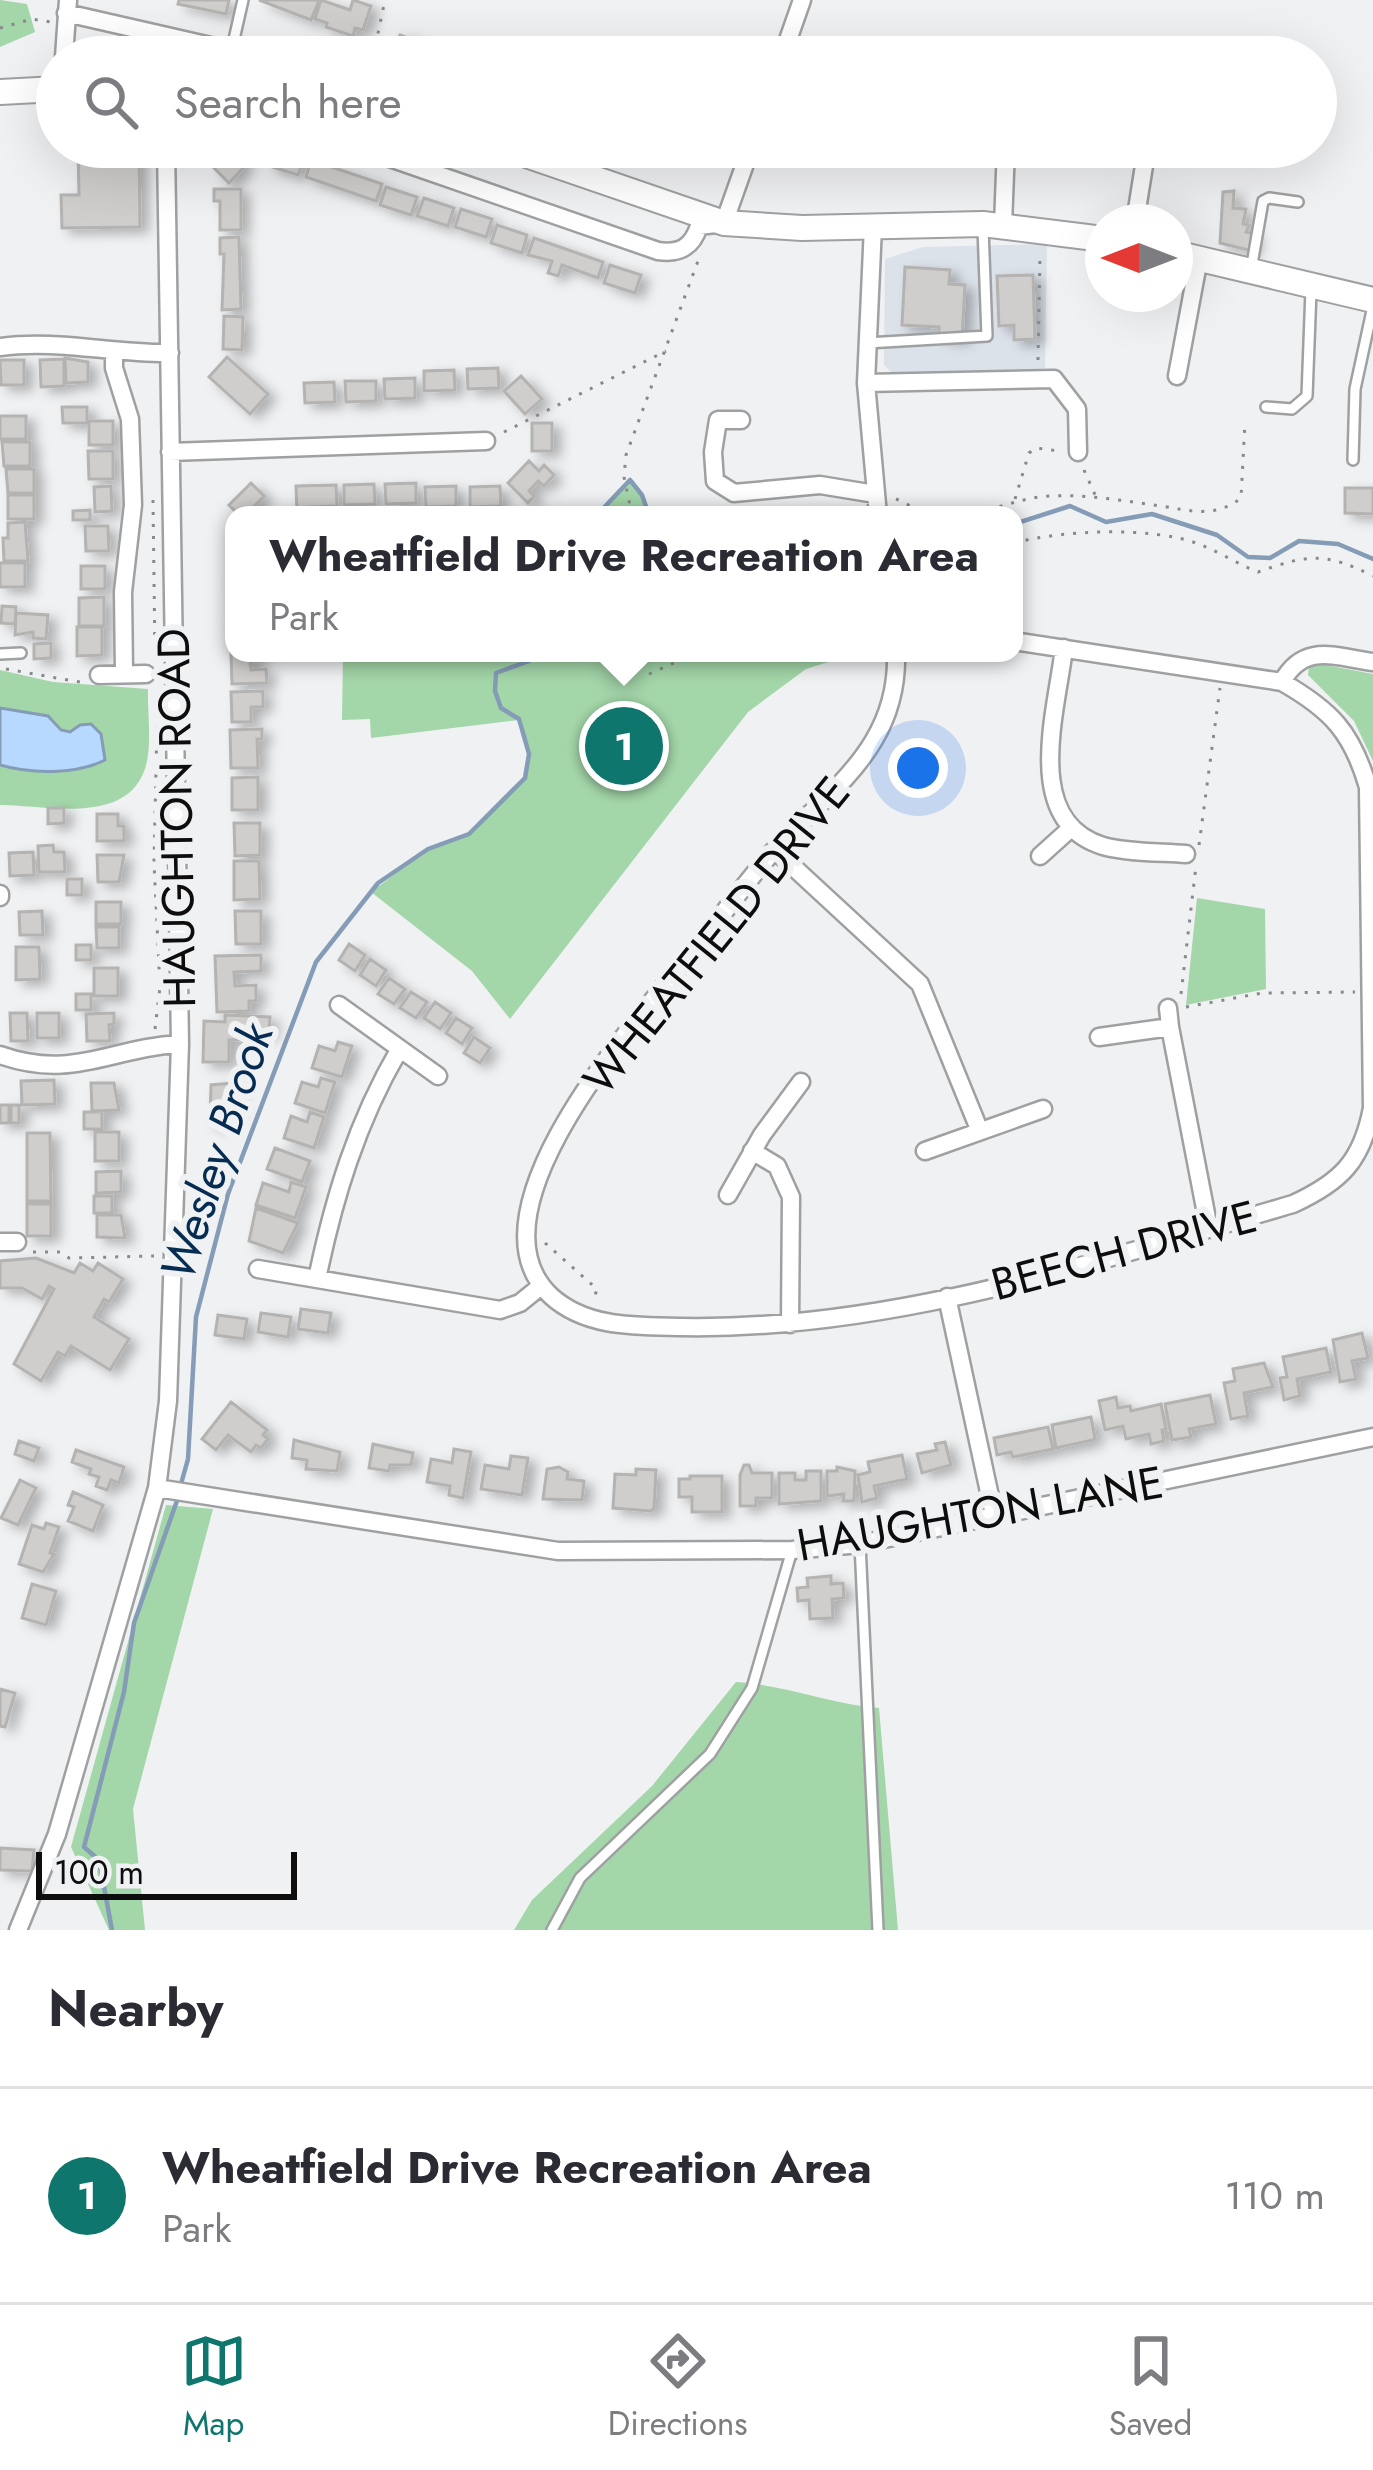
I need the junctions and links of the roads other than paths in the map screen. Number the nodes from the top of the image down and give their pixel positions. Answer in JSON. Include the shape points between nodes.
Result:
{"nodes":[{"id":1,"x":243,"y":0,"type":"edge"},
{"id":2,"x":802,"y":0,"type":"edge"},
{"id":3,"x":66,"y":13,"type":"edge"},
{"id":4,"x":166,"y":36,"type":"edge"},
{"id":5,"x":228,"y":36,"type":"edge"},
{"id":6,"x":789,"y":36,"type":"edge"},
{"id":7,"x":36,"y":89,"type":"edge"},
{"id":8,"x":0,"y":92,"type":"edge"},
{"id":9,"x":166,"y":168,"type":"edge"},
{"id":10,"x":419,"y":168,"type":"edge"},
{"id":11,"x":563,"y":168,"type":"edge"},
{"id":12,"x":744,"y":168,"type":"edge"},
{"id":13,"x":1002,"y":168,"type":"edge"},
{"id":14,"x":1144,"y":168,"type":"edge"},
{"id":15,"x":1298,"y":202,"type":"dead end"},
{"id":16,"x":1138,"y":204,"type":"edge"},
{"id":17,"x":724,"y":223,"type":"junction"},
{"id":18,"x":993,"y":224,"type":"junction"},
{"id":19,"x":873,"y":226,"type":"junction"},
{"id":20,"x":1085,"y":236,"type":"edge"},
{"id":21,"x":1193,"y":257,"type":"edge"},
{"id":22,"x":1251,"y":270,"type":"junction"},
{"id":23,"x":1310,"y":285,"type":"junction"},
{"id":24,"x":1373,"y":303,"type":"edge"},
{"id":25,"x":1182,"y":312,"type":"edge"},
{"id":26,"x":867,"y":344,"type":"junction"},
{"id":27,"x":0,"y":347,"type":"edge"},
{"id":28,"x":115,"y":352,"type":"junction"},
{"id":29,"x":170,"y":353,"type":"junction"},
{"id":30,"x":1177,"y":376,"type":"dead end"},
{"id":31,"x":866,"y":383,"type":"junction"},
{"id":32,"x":1266,"y":406,"type":"dead end"},
{"id":33,"x":741,"y":421,"type":"dead end"},
{"id":34,"x":486,"y":441,"type":"road end"},
{"id":35,"x":170,"y":452,"type":"junction"},
{"id":36,"x":1078,"y":452,"type":"road end"},
{"id":37,"x":1353,"y":460,"type":"dead end"},
{"id":38,"x":876,"y":504,"type":"edge"},
{"id":39,"x":1023,"y":642,"type":"edge"},
{"id":40,"x":1064,"y":648,"type":"junction"},
{"id":41,"x":21,"y":653,"type":"dead end"},
{"id":42,"x":0,"y":654,"type":"edge"},
{"id":43,"x":895,"y":662,"type":"edge"},
{"id":44,"x":1373,"y":662,"type":"edge"},
{"id":45,"x":124,"y":673,"type":"junction"},
{"id":46,"x":151,"y":674,"type":"road end"},
{"id":47,"x":99,"y":675,"type":"road end"},
{"id":48,"x":1282,"y":682,"type":"junction"},
{"id":49,"x":1370,"y":811,"type":"edge"},
{"id":50,"x":1070,"y":829,"type":"junction"},
{"id":51,"x":775,"y":850,"type":"junction"},
{"id":52,"x":1186,"y":854,"type":"dead end"},
{"id":53,"x":1040,"y":856,"type":"dead end"},
{"id":54,"x":1371,"y":937,"type":"edge"},
{"id":55,"x":339,"y":1005,"type":"dead end"},
{"id":56,"x":1099,"y":1037,"type":"dead end"},
{"id":57,"x":180,"y":1044,"type":"junction"},
{"id":58,"x":399,"y":1050,"type":"junction"},
{"id":59,"x":0,"y":1055,"type":"edge"},
{"id":60,"x":438,"y":1076,"type":"dead end"},
{"id":61,"x":801,"y":1082,"type":"dead end"},
{"id":62,"x":1042,"y":1109,"type":"dead end"},
{"id":63,"x":980,"y":1129,"type":"junction"},
{"id":64,"x":752,"y":1151,"type":"junction"},
{"id":65,"x":925,"y":1151,"type":"dead end"},
{"id":66,"x":728,"y":1196,"type":"dead end"},
{"id":67,"x":1209,"y":1229,"type":"junction"},
{"id":68,"x":258,"y":1269,"type":"dead end"},
{"id":69,"x":317,"y":1279,"type":"junction"},
{"id":70,"x":541,"y":1286,"type":"junction"},
{"id":71,"x":947,"y":1298,"type":"junction"},
{"id":72,"x":790,"y":1324,"type":"junction"},
{"id":73,"x":1373,"y":1437,"type":"edge"},
{"id":74,"x":157,"y":1488,"type":"junction"},
{"id":75,"x":994,"y":1515,"type":"junction"},
{"id":76,"x":860,"y":1544,"type":"junction"},
{"id":77,"x":792,"y":1550,"type":"junction"},
{"id":78,"x":18,"y":1930,"type":"edge"},
{"id":79,"x":552,"y":1930,"type":"edge"},
{"id":80,"x":878,"y":1930,"type":"edge"}],
"edges":[{"from":1,"to":5,"type":"lane"},
{"from":2,"to":6,"type":"street"},
{"from":3,"to":4,"type":"street"},
{"from":7,"to":8,"type":"main road"},
{"from":9,"to":29,"type":"street","name":"HAUGHTON ROAD"},
{"from":10,"to":17,"type":"street","via":[[658,251],[681,250],[698,226]]},
{"from":11,"to":17,"type":"main road"},
{"from":12,"to":17,"type":"street"},
{"from":13,"to":18,"type":"street"},
{"from":14,"to":16,"type":"street"},
{"from":15,"to":22,"type":"lane","via":[[1262,201]]},
{"from":17,"to":19,"type":"main road"},
{"from":18,"to":19,"type":"main road"},
{"from":18,"to":20,"type":"main road"},
{"from":18,"to":26,"type":"lane","via":[[987,336]]},
{"from":19,"to":26,"type":"street"},
{"from":21,"to":22,"type":"main road"},
{"from":22,"to":23,"type":"main road"},
{"from":23,"to":24,"type":"main road"},
{"from":23,"to":32,"type":"lane","via":[[1307,396],[1292,409]]},
{"from":24,"to":37,"type":"lane","via":[[1355,389]]},
{"from":25,"to":30,"type":"street"},
{"from":26,"to":31,"type":"street"},
{"from":27,"to":28,"type":"street"},
{"from":28,"to":29,"type":"street"},
{"from":28,"to":45,"type":"street","via":[[130,419],[133,506]]},
{"from":29,"to":35,"type":"street","name":"HAUGHTON ROAD"},
{"from":31,"to":36,"type":"street","via":[[1054,379],[1077,409]]},
{"from":31,"to":38,"type":"street"},
{"from":33,"to":38,"type":"street","via":[[718,420],[712,452],[715,481],[734,493],[820,485]]},
{"from":34,"to":35,"type":"street"},
{"from":35,"to":57,"type":"street","name":"HAUGHTON ROAD"},
{"from":39,"to":40,"type":"street","name":"BEECH DRIVE"},
{"from":40,"to":48,"type":"street","name":"BEECH DRIVE"},
{"from":40,"to":50,"type":"street","via":[[1051,783]]},
{"from":41,"to":42,"type":"lane"},
{"from":43,"to":51,"type":"street","name":"WHEATFIELD DRIVE","via":[[892,700],[873,743]]},
{"from":44,"to":48,"type":"street","via":[[1315,654],[1301,658]]},
{"from":45,"to":46,"type":"street"},
{"from":45,"to":47,"type":"street"},
{"from":48,"to":49,"type":"street","name":"BEECH DRIVE","via":[[1342,728],[1360,760]]},
{"from":49,"to":54,"type":"street","name":"BEECH DRIVE"},
{"from":50,"to":52,"type":"street","via":[[1114,848]]},
{"from":50,"to":53,"type":"street"},
{"from":51,"to":63,"type":"street","via":[[920,984]]},
{"from":51,"to":70,"type":"street","name":"WHEATFIELD DRIVE","via":[[596,1074],[551,1152],[526,1226],[526,1253]]},
{"from":54,"to":67,"type":"street","name":"BEECH DRIVE","via":[[1372,1108],[1357,1156],[1323,1190]]},
{"from":55,"to":58,"type":"street"},
{"from":56,"to":67,"type":"street","via":[[1172,1015]]},
{"from":57,"to":59,"type":"street","via":[[136,1047],[82,1065]]},
{"from":57,"to":74,"type":"street","name":"HAUGHTON ROAD","via":[[169,1380]]},
{"from":58,"to":60,"type":"street"},
{"from":58,"to":69,"type":"street","via":[[350,1150]]},
{"from":61,"to":64,"type":"street"},
{"from":62,"to":63,"type":"street"},
{"from":63,"to":65,"type":"street"},
{"from":64,"to":66,"type":"street"},
{"from":64,"to":72,"type":"street","via":[[776,1166],[790,1197]]},
{"from":67,"to":71,"type":"street","name":"BEECH DRIVE"},
{"from":68,"to":69,"type":"street"},
{"from":69,"to":70,"type":"street","via":[[500,1310]]},
{"from":70,"to":72,"type":"street","name":"BEECH DRIVE","via":[[589,1318],[648,1326]]},
{"from":71,"to":72,"type":"street","name":"BEECH DRIVE"},
{"from":71,"to":75,"type":"street"},
{"from":73,"to":75,"type":"street","name":"HAUGHTON LANE"},
{"from":74,"to":77,"type":"street","name":"HAUGHTON LANE","via":[[558,1550]]},
{"from":74,"to":78,"type":"street","name":"HAUGHTON ROAD","via":[[57,1834]]},
{"from":75,"to":76,"type":"street","name":"HAUGHTON LANE"},
{"from":76,"to":77,"type":"street","name":"HAUGHTON LANE"},
{"from":76,"to":80,"type":"lane"},
{"from":77,"to":79,"type":"lane","via":[[752,1688],[710,1754],[580,1878]]}]}
